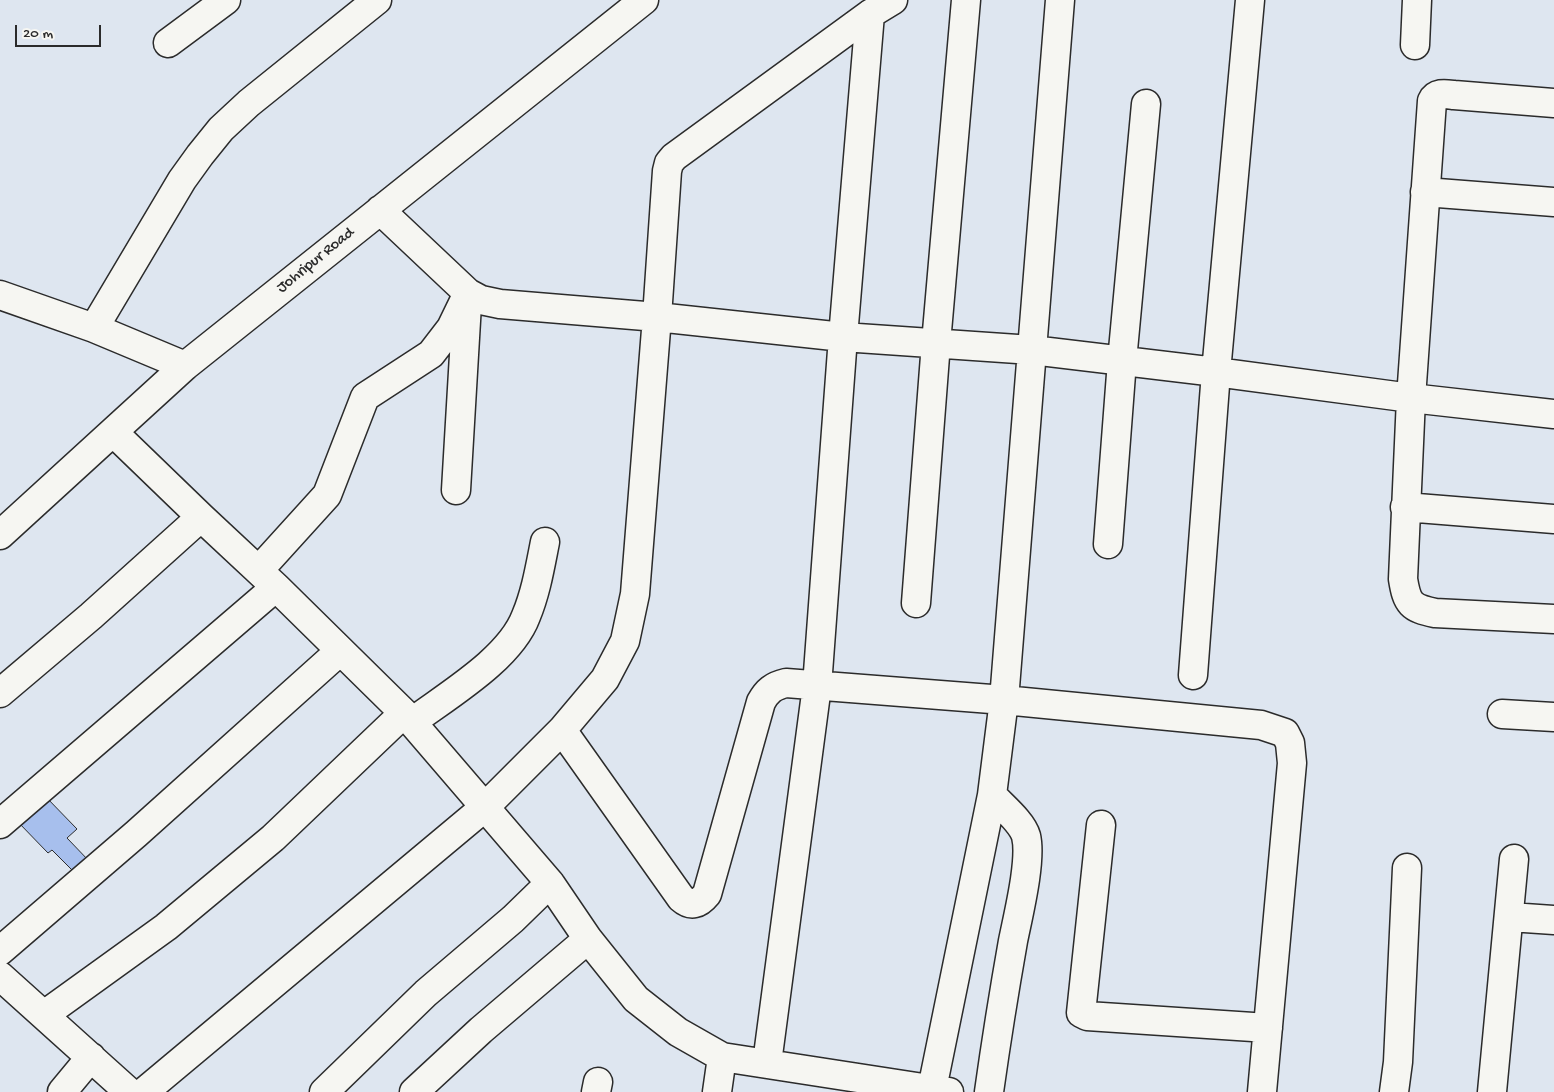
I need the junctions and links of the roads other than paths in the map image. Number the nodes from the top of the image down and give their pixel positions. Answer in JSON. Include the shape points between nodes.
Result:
{"nodes":[{"id":1,"x":226,"y":0,"type":"edge"},
{"id":2,"x":377,"y":0,"type":"edge"},
{"id":3,"x":644,"y":0,"type":"edge"},
{"id":4,"x":893,"y":0,"type":"edge"},
{"id":5,"x":966,"y":0,"type":"edge"},
{"id":6,"x":1060,"y":0,"type":"edge"},
{"id":7,"x":1250,"y":0,"type":"edge"},
{"id":8,"x":1417,"y":0,"type":"edge"},
{"id":9,"x":870,"y":14,"type":"junction"},
{"id":10,"x":168,"y":43,"type":"dead end"},
{"id":11,"x":1415,"y":45,"type":"dead end"},
{"id":12,"x":1554,"y":103,"type":"edge"},
{"id":13,"x":1146,"y":104,"type":"dead end"},
{"id":14,"x":1425,"y":192,"type":"junction"},
{"id":15,"x":1554,"y":202,"type":"edge"},
{"id":16,"x":380,"y":210,"type":"junction"},
{"id":17,"x":468,"y":293,"type":"junction"},
{"id":18,"x":0,"y":295,"type":"edge"},
{"id":19,"x":657,"y":317,"type":"junction"},
{"id":20,"x":94,"y":328,"type":"junction"},
{"id":21,"x":843,"y":337,"type":"junction"},
{"id":22,"x":936,"y":343,"type":"junction"},
{"id":23,"x":1032,"y":350,"type":"junction"},
{"id":24,"x":1122,"y":361,"type":"junction"},
{"id":25,"x":185,"y":366,"type":"junction"},
{"id":26,"x":1216,"y":372,"type":"junction"},
{"id":27,"x":1411,"y":398,"type":"junction"},
{"id":28,"x":1554,"y":414,"type":"edge"},
{"id":29,"x":114,"y":432,"type":"junction"},
{"id":30,"x":456,"y":490,"type":"dead end"},
{"id":31,"x":1405,"y":507,"type":"junction"},
{"id":32,"x":201,"y":517,"type":"junction"},
{"id":33,"x":1554,"y":519,"type":"edge"},
{"id":34,"x":0,"y":535,"type":"edge"},
{"id":35,"x":545,"y":542,"type":"dead end"},
{"id":36,"x":1108,"y":544,"type":"dead end"},
{"id":37,"x":268,"y":578,"type":"junction"},
{"id":38,"x":916,"y":603,"type":"dead end"},
{"id":39,"x":1554,"y":618,"type":"edge"},
{"id":40,"x":340,"y":651,"type":"junction"},
{"id":41,"x":1193,"y":675,"type":"dead end"},
{"id":42,"x":817,"y":686,"type":"junction"},
{"id":43,"x":0,"y":693,"type":"edge"},
{"id":44,"x":1004,"y":700,"type":"junction"},
{"id":45,"x":1502,"y":714,"type":"dead end"},
{"id":46,"x":1554,"y":717,"type":"edge"},
{"id":47,"x":408,"y":718,"type":"junction"},
{"id":48,"x":562,"y":730,"type":"junction"},
{"id":49,"x":992,"y":795,"type":"junction"},
{"id":50,"x":485,"y":807,"type":"junction"},
{"id":51,"x":0,"y":824,"type":"edge"},
{"id":52,"x":1100,"y":825,"type":"dead end"},
{"id":53,"x":1514,"y":859,"type":"dead end"},
{"id":54,"x":1407,"y":868,"type":"dead end"},
{"id":55,"x":550,"y":883,"type":"junction"},
{"id":56,"x":1510,"y":917,"type":"junction"},
{"id":57,"x":1554,"y":920,"type":"edge"},
{"id":58,"x":588,"y":939,"type":"junction"},
{"id":59,"x":0,"y":951,"type":"edge"},
{"id":60,"x":0,"y":976,"type":"edge"},
{"id":61,"x":44,"y":1015,"type":"junction"},
{"id":62,"x":1268,"y":1028,"type":"junction"},
{"id":63,"x":722,"y":1056,"type":"junction"},
{"id":64,"x":91,"y":1057,"type":"junction"},
{"id":65,"x":767,"y":1063,"type":"junction"},
{"id":66,"x":940,"y":1090,"type":"edge"},
{"id":67,"x":62,"y":1092,"type":"edge"},
{"id":68,"x":129,"y":1092,"type":"edge"},
{"id":69,"x":144,"y":1092,"type":"edge"},
{"id":70,"x":324,"y":1092,"type":"edge"},
{"id":71,"x":414,"y":1092,"type":"edge"},
{"id":72,"x":717,"y":1092,"type":"edge"},
{"id":73,"x":989,"y":1092,"type":"edge"},
{"id":74,"x":1262,"y":1092,"type":"edge"},
{"id":75,"x":1394,"y":1092,"type":"edge"},
{"id":76,"x":1492,"y":1092,"type":"edge"}],
"edges":[{"from":1,"to":10,"type":"street"},
{"from":2,"to":20,"type":"street","via":[[221,129],[182,180]]},
{"from":3,"to":16,"type":"street","name":"Johripur Road"},
{"from":4,"to":9,"type":"street"},
{"from":5,"to":22,"type":"street"},
{"from":6,"to":23,"type":"street"},
{"from":7,"to":26,"type":"street"},
{"from":8,"to":11,"type":"street"},
{"from":9,"to":19,"type":"street","via":[[668,164]]},
{"from":9,"to":21,"type":"street"},
{"from":12,"to":14,"type":"street","via":[[1454,94],[1434,96]]},
{"from":13,"to":24,"type":"street"},
{"from":14,"to":15,"type":"street"},
{"from":14,"to":27,"type":"street"},
{"from":16,"to":17,"type":"street"},
{"from":16,"to":25,"type":"street","name":"Johripur Road"},
{"from":17,"to":19,"type":"street","via":[[481,300],[520,307]]},
{"from":17,"to":30,"type":"street"},
{"from":17,"to":37,"type":"street","via":[[451,328],[431,354],[365,397],[327,495]]},
{"from":18,"to":20,"type":"street"},
{"from":19,"to":21,"type":"street"},
{"from":19,"to":48,"type":"street","via":[[635,594],[625,641],[605,679]]},
{"from":20,"to":25,"type":"street"},
{"from":21,"to":22,"type":"street"},
{"from":21,"to":42,"type":"street"},
{"from":22,"to":23,"type":"street"},
{"from":22,"to":38,"type":"street"},
{"from":23,"to":24,"type":"street"},
{"from":23,"to":44,"type":"street"},
{"from":24,"to":26,"type":"street"},
{"from":24,"to":36,"type":"street"},
{"from":25,"to":29,"type":"street","name":"Johripur Road"},
{"from":26,"to":27,"type":"street"},
{"from":26,"to":41,"type":"street"},
{"from":27,"to":28,"type":"street"},
{"from":27,"to":31,"type":"street"},
{"from":29,"to":32,"type":"street"},
{"from":29,"to":34,"type":"street","name":"Johripur Road"},
{"from":31,"to":33,"type":"street"},
{"from":31,"to":39,"type":"street","via":[[1402,579],[1406,597],[1418,609],[1435,613]]},
{"from":32,"to":37,"type":"street"},
{"from":32,"to":43,"type":"street"},
{"from":35,"to":47,"type":"street","via":[[526,618],[508,645],[494,661]]},
{"from":37,"to":40,"type":"street"},
{"from":37,"to":51,"type":"street"},
{"from":40,"to":47,"type":"street"},
{"from":40,"to":59,"type":"street"},
{"from":42,"to":44,"type":"street"},
{"from":42,"to":48,"type":"street","via":[[776,685],[761,702],[707,894],[694,904],[681,898]]},
{"from":42,"to":65,"type":"street"},
{"from":44,"to":49,"type":"street"},
{"from":44,"to":62,"type":"street","via":[[1261,725],[1285,733],[1290,743],[1292,762]]},
{"from":45,"to":46,"type":"street"},
{"from":47,"to":50,"type":"street"},
{"from":47,"to":61,"type":"street","via":[[273,838],[166,927]]},
{"from":48,"to":50,"type":"street"},
{"from":49,"to":66,"type":"street"},
{"from":49,"to":73,"type":"street","via":[[1022,827],[1027,852]]},
{"from":50,"to":55,"type":"street"},
{"from":50,"to":69,"type":"street"},
{"from":52,"to":62,"type":"street","via":[[1081,1013],[1087,1016]]},
{"from":53,"to":56,"type":"street"},
{"from":54,"to":75,"type":"street"},
{"from":55,"to":58,"type":"street"},
{"from":55,"to":70,"type":"street","via":[[426,993]]},
{"from":56,"to":57,"type":"street"},
{"from":56,"to":76,"type":"street"},
{"from":58,"to":63,"type":"street","via":[[636,999],[678,1032]]},
{"from":58,"to":71,"type":"street"},
{"from":60,"to":61,"type":"street"},
{"from":61,"to":64,"type":"street"},
{"from":62,"to":74,"type":"street"},
{"from":63,"to":65,"type":"street"},
{"from":63,"to":72,"type":"street"},
{"from":64,"to":67,"type":"street"},
{"from":64,"to":68,"type":"street"},
{"from":65,"to":66,"type":"street"}]}
